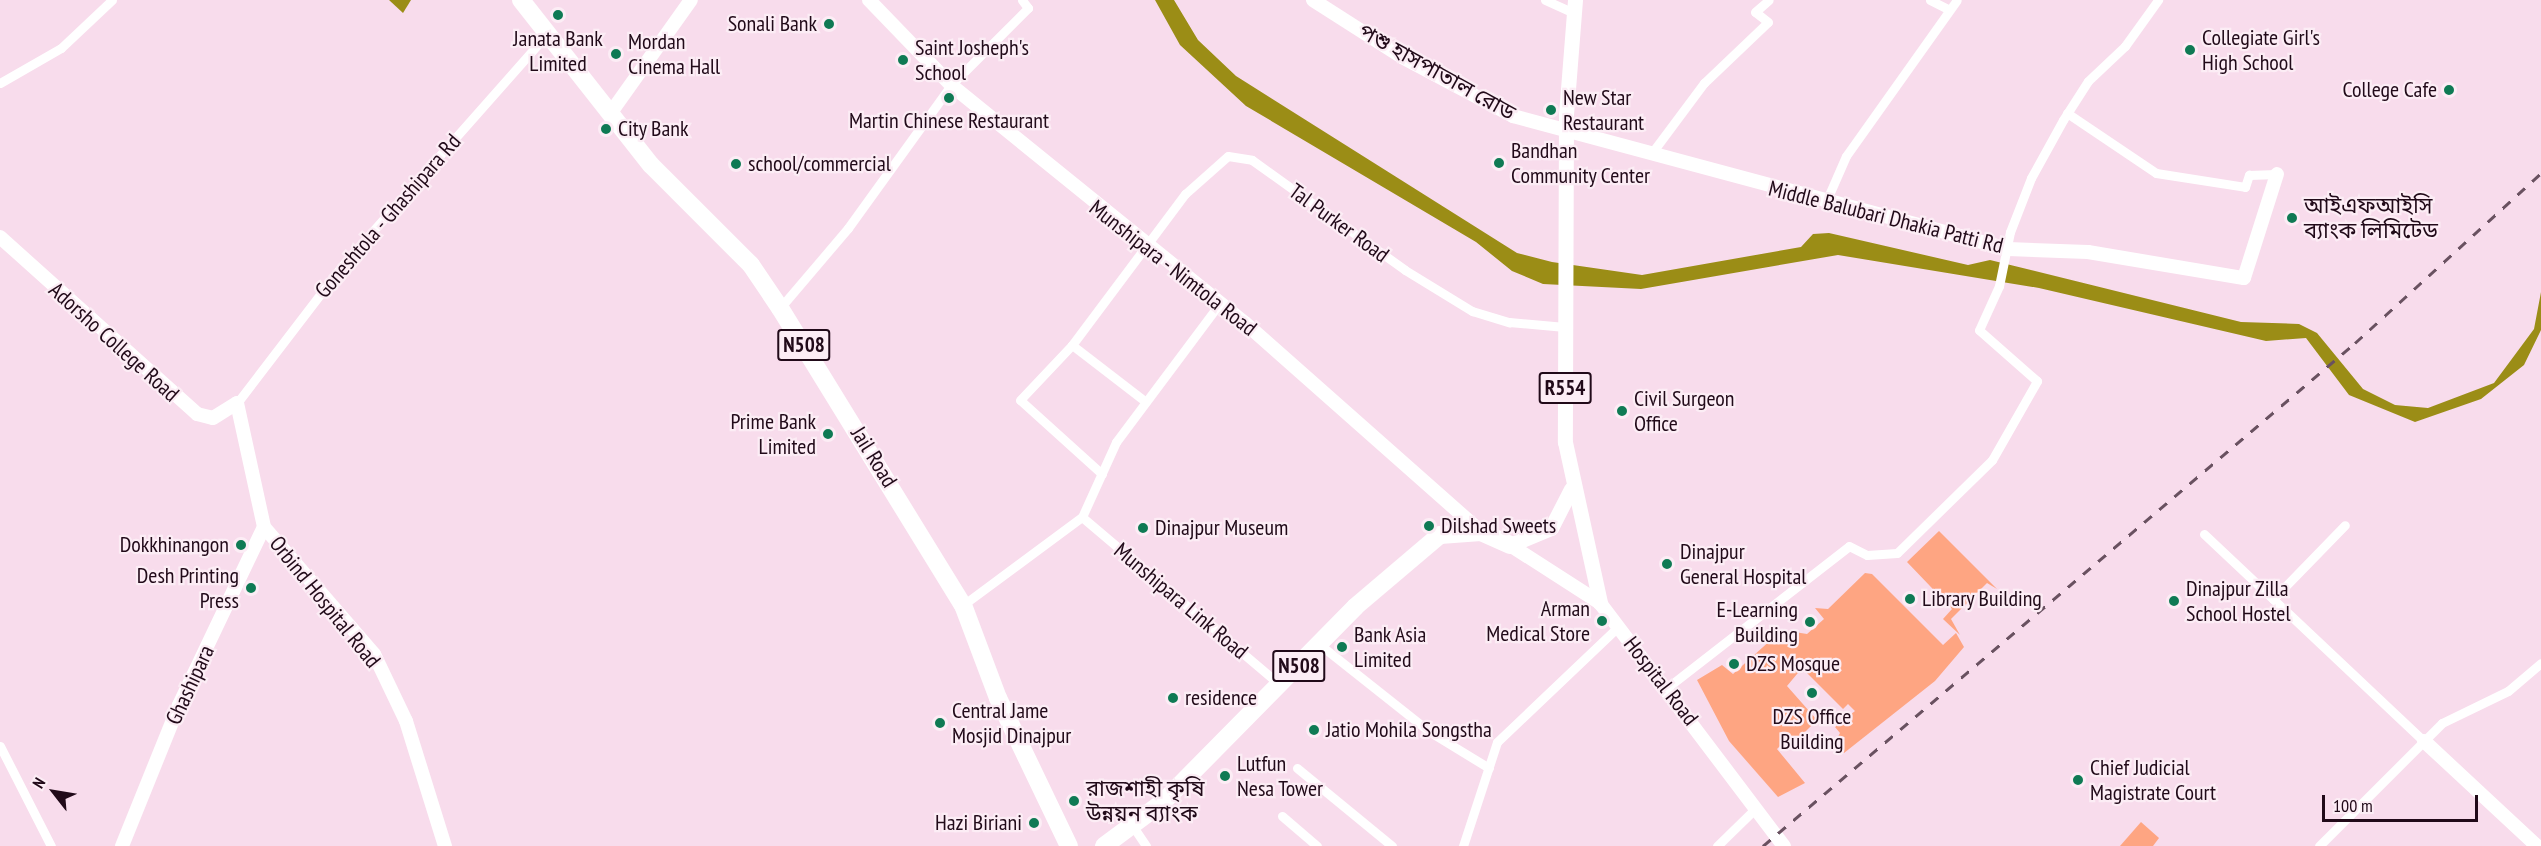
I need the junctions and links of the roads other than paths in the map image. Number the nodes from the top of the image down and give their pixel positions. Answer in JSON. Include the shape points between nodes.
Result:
{"nodes":[{"id":1,"x":112,"y":0,"type":"edge"},
{"id":2,"x":520,"y":0,"type":"edge"},
{"id":3,"x":691,"y":0,"type":"edge"},
{"id":4,"x":869,"y":0,"type":"edge"},
{"id":5,"x":1037,"y":0,"type":"edge"},
{"id":6,"x":1313,"y":0,"type":"edge"},
{"id":7,"x":1545,"y":0,"type":"edge"},
{"id":8,"x":1769,"y":0,"type":"edge"},
{"id":9,"x":1930,"y":0,"type":"edge"},
{"id":10,"x":1957,"y":0,"type":"edge"},
{"id":11,"x":2158,"y":0,"type":"edge"},
{"id":12,"x":1025,"y":4,"type":"edge"},
{"id":13,"x":1574,"y":6,"type":"edge"},
{"id":14,"x":1948,"y":9,"type":"junction"},
{"id":15,"x":546,"y":34,"type":"junction"},
{"id":16,"x":0,"y":83,"type":"edge"},
{"id":17,"x":951,"y":85,"type":"junction"},
{"id":18,"x":612,"y":111,"type":"junction"},
{"id":19,"x":2067,"y":113,"type":"junction"},
{"id":20,"x":1567,"y":130,"type":"junction"},
{"id":21,"x":1651,"y":154,"type":"junction"},
{"id":22,"x":2277,"y":174,"type":"joint"},
{"id":23,"x":1825,"y":204,"type":"junction"},
{"id":24,"x":0,"y":237,"type":"edge"},
{"id":25,"x":1146,"y":246,"type":"junction"},
{"id":26,"x":2008,"y":249,"type":"junction"},
{"id":27,"x":1220,"y":303,"type":"junction"},
{"id":28,"x":780,"y":308,"type":"junction"},
{"id":29,"x":1565,"y":327,"type":"junction"},
{"id":30,"x":1072,"y":345,"type":"junction"},
{"id":31,"x":1146,"y":402,"type":"junction"},
{"id":32,"x":237,"y":403,"type":"junction"},
{"id":33,"x":1102,"y":474,"type":"junction"},
{"id":34,"x":1572,"y":486,"type":"junction"},
{"id":35,"x":1082,"y":517,"type":"junction"},
{"id":36,"x":2345,"y":525,"type":"dead end"},
{"id":37,"x":264,"y":527,"type":"junction"},
{"id":38,"x":1481,"y":531,"type":"junction"},
{"id":39,"x":2204,"y":534,"type":"dead end"},
{"id":40,"x":1510,"y":545,"type":"junction"},
{"id":41,"x":2273,"y":599,"type":"junction"},
{"id":42,"x":1600,"y":603,"type":"junction"},
{"id":43,"x":963,"y":605,"type":"junction"},
{"id":44,"x":1619,"y":626,"type":"junction"},
{"id":45,"x":1319,"y":644,"type":"junction"},
{"id":46,"x":2541,"y":663,"type":"edge"},
{"id":47,"x":1280,"y":685,"type":"junction"},
{"id":48,"x":1668,"y":687,"type":"junction"},
{"id":49,"x":2424,"y":741,"type":"junction"},
{"id":50,"x":0,"y":746,"type":"edge"},
{"id":51,"x":1296,"y":768,"type":"dead end"},
{"id":52,"x":1489,"y":768,"type":"junction"},
{"id":53,"x":1756,"y":808,"type":"junction"},
{"id":54,"x":1282,"y":816,"type":"dead end"},
{"id":55,"x":1132,"y":825,"type":"junction"},
{"id":56,"x":51,"y":846,"type":"edge"},
{"id":57,"x":122,"y":846,"type":"edge"},
{"id":58,"x":445,"y":846,"type":"edge"},
{"id":59,"x":1069,"y":846,"type":"edge"},
{"id":60,"x":1104,"y":846,"type":"edge"},
{"id":61,"x":1146,"y":846,"type":"edge"},
{"id":62,"x":1317,"y":846,"type":"edge"},
{"id":63,"x":1392,"y":846,"type":"edge"},
{"id":64,"x":1463,"y":846,"type":"edge"},
{"id":65,"x":1717,"y":846,"type":"edge"},
{"id":66,"x":1784,"y":846,"type":"edge"},
{"id":67,"x":2319,"y":846,"type":"edge"},
{"id":68,"x":2537,"y":846,"type":"edge"}],
"edges":[{"from":1,"to":16,"type":"street","via":[[61,48]]},
{"from":2,"to":15,"type":"highway","number":"N508"},
{"from":3,"to":18,"type":"street"},
{"from":4,"to":17,"type":"street","name":"Munshipara - Nimtola Road"},
{"from":5,"to":12,"type":"street"},
{"from":6,"to":20,"type":"street","name":"পশু হাসপাতাল রোড","via":[[1402,57],[1513,116]]},
{"from":7,"to":13,"type":"street"},
{"from":8,"to":21,"type":"street","via":[[1755,12],[1768,22],[1704,83]]},
{"from":9,"to":14,"type":"street"},
{"from":10,"to":14,"type":"street"},
{"from":11,"to":19,"type":"street"},
{"from":12,"to":17,"type":"street"},
{"from":13,"to":20,"type":"main road","number":"R554"},
{"from":14,"to":23,"type":"street","via":[[1846,156]]},
{"from":15,"to":18,"type":"highway","number":"N508"},
{"from":15,"to":32,"type":"street","name":"Goneshtola - Ghashipara Rd","via":[[341,267]]},
{"from":17,"to":25,"type":"street","name":"Munshipara - Nimtola Road"},
{"from":17,"to":28,"type":"street","via":[[848,228]]},
{"from":18,"to":28,"type":"highway","name":"Jail Road","number":"N508","via":[[651,165],[751,265]]},
{"from":19,"to":22,"type":"street","via":[[2132,159],[2178,179],[2245,187],[2249,175]]},
{"from":19,"to":26,"type":"street","via":[[2031,178]]},
{"from":20,"to":21,"type":"street","name":"Middle Balubari Dhakia Patti Rd"},
{"from":20,"to":29,"type":"main road","number":"R554"},
{"from":21,"to":23,"type":"street","name":"Middle Balubari Dhakia Patti Rd"},
{"from":22,"to":26,"type":"street","name":"Middle Balubari Dhakia Patti Rd","via":[[2244,278],[2088,252]]},
{"from":23,"to":26,"type":"street","name":"Middle Balubari Dhakia Patti Rd"},
{"from":24,"to":32,"type":"street","name":"Adorsho College Road","via":[[189,409],[213,418]]},
{"from":25,"to":27,"type":"street","name":"Munshipara - Nimtola Road"},
{"from":25,"to":29,"type":"street","name":"Tal Purker Road","via":[[1185,194],[1228,156],[1252,160],[1405,270],[1472,310],[1509,322]]},
{"from":25,"to":30,"type":"street"},
{"from":26,"to":48,"type":"street","via":[[1999,286],[1979,330],[2037,381],[1992,460],[1897,552],[1867,555],[1849,546]]},
{"from":27,"to":31,"type":"street"},
{"from":27,"to":38,"type":"street","name":"Munshipara - Nimtola Road"},
{"from":28,"to":43,"type":"highway","name":"Jail Road","number":"N508"},
{"from":29,"to":34,"type":"main road","number":"R554","via":[[1565,442]]},
{"from":30,"to":31,"type":"street"},
{"from":30,"to":33,"type":"street","via":[[1020,403]]},
{"from":31,"to":33,"type":"street","via":[[1116,442]]},
{"from":32,"to":37,"type":"street"},
{"from":33,"to":35,"type":"street"},
{"from":34,"to":40,"type":"main road","number":"R554","via":[[1563,514],[1551,528]]},
{"from":34,"to":42,"type":"main road","number":"R554"},
{"from":35,"to":43,"type":"street"},
{"from":35,"to":47,"type":"street","name":"Munshipara Link Road"},
{"from":36,"to":41,"type":"street"},
{"from":37,"to":57,"type":"street","name":"Ghashipara","via":[[179,705]]},
{"from":37,"to":58,"type":"street","name":"Orbind Hospital Road","via":[[374,654],[406,721]]},
{"from":38,"to":40,"type":"highway"},
{"from":38,"to":45,"type":"highway","number":"N508","via":[[1440,535]]},
{"from":39,"to":41,"type":"street"},
{"from":40,"to":42,"type":"street","name":"Hospital Road"},
{"from":41,"to":49,"type":"street"},
{"from":42,"to":44,"type":"street","name":"Hospital Road"},
{"from":43,"to":59,"type":"highway","name":"Jail Road","number":"N508","via":[[998,698]]},
{"from":44,"to":48,"type":"street","name":"Hospital Road"},
{"from":44,"to":52,"type":"street","via":[[1497,742]]},
{"from":45,"to":47,"type":"highway","number":"N508"},
{"from":45,"to":52,"type":"street","via":[[1430,732]]},
{"from":46,"to":49,"type":"street","via":[[2508,691],[2442,723]]},
{"from":47,"to":55,"type":"highway","number":"N508","via":[[1171,795]]},
{"from":48,"to":53,"type":"street","name":"Hospital Road"},
{"from":49,"to":67,"type":"street"},
{"from":49,"to":68,"type":"street"},
{"from":50,"to":56,"type":"street"},
{"from":51,"to":63,"type":"street"},
{"from":52,"to":64,"type":"street"},
{"from":53,"to":65,"type":"street"},
{"from":53,"to":66,"type":"street","name":"Hospital Road"},
{"from":54,"to":62,"type":"street"},
{"from":55,"to":60,"type":"highway","number":"N508"},
{"from":55,"to":61,"type":"street"}]}
